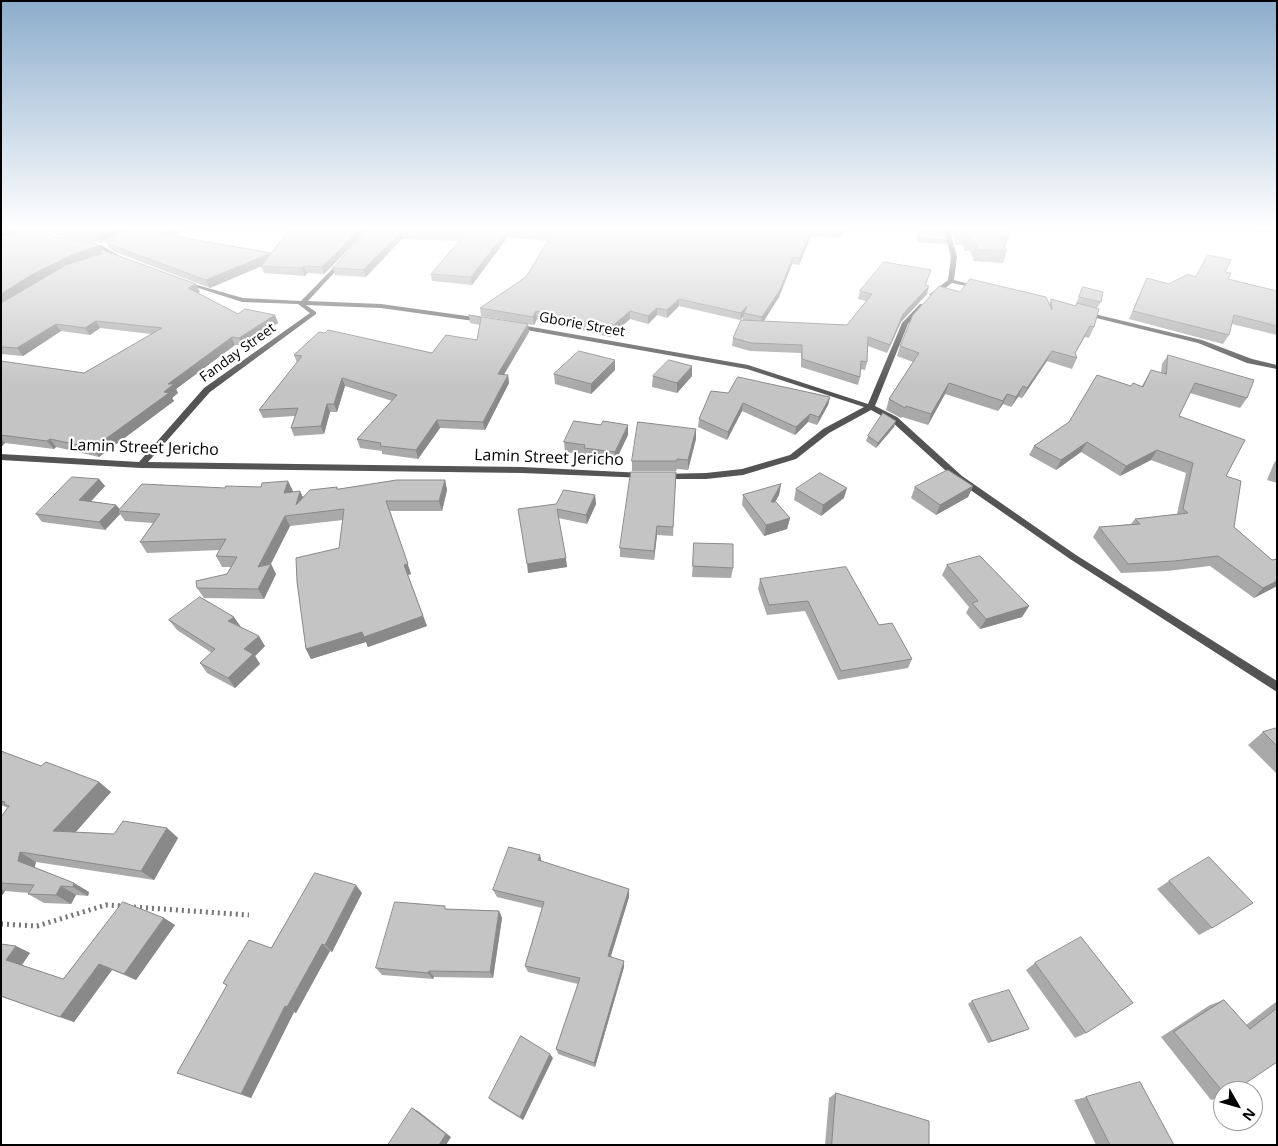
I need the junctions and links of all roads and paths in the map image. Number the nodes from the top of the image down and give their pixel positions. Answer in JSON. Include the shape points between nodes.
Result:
{"nodes":[{"id":1,"x":181,"y":280,"type":"edge"},
{"id":2,"x":324,"y":280,"type":"edge"},
{"id":3,"x":951,"y":281,"type":"joint"},
{"id":4,"x":988,"y":290,"type":"edge"},
{"id":5,"x":301,"y":304,"type":"junction"},
{"id":6,"x":1078,"y":312,"type":"edge"},
{"id":7,"x":486,"y":320,"type":"edge"},
{"id":8,"x":504,"y":324,"type":"edge"},
{"id":9,"x":1277,"y":367,"type":"edge"},
{"id":10,"x":871,"y":407,"type":"junction"},
{"id":11,"x":1,"y":457,"type":"edge"},
{"id":12,"x":141,"y":465,"type":"junction"},
{"id":13,"x":1277,"y":688,"type":"edge"},
{"id":14,"x":249,"y":915,"type":"dead end"},
{"id":15,"x":1,"y":924,"type":"edge"}],
"edges":[{"from":1,"to":5,"type":"street","via":[[242,300]]},
{"from":2,"to":5,"type":"street"},
{"from":3,"to":4,"type":"street"},
{"from":3,"to":10,"type":"street","via":[[930,296],[905,323]]},
{"from":5,"to":7,"type":"street","via":[[381,306]]},
{"from":5,"to":12,"type":"street","name":"Fanday Street","via":[[314,313],[207,390]]},
{"from":6,"to":9,"type":"street","via":[[1200,341],[1250,361]]},
{"from":8,"to":10,"type":"street","name":"Gborie Street","via":[[748,368]]},
{"from":10,"to":12,"type":"street","name":"Lamin Street Jericho","via":[[826,431],[792,457],[743,472],[706,476]]},
{"from":10,"to":13,"type":"street","name":"Gborie Street","via":[[894,419],[960,478],[1073,556]]},
{"from":11,"to":12,"type":"street","name":"Lamin Street Jericho"},
{"from":14,"to":15,"type":"path","via":[[106,905],[37,926]]}]}
